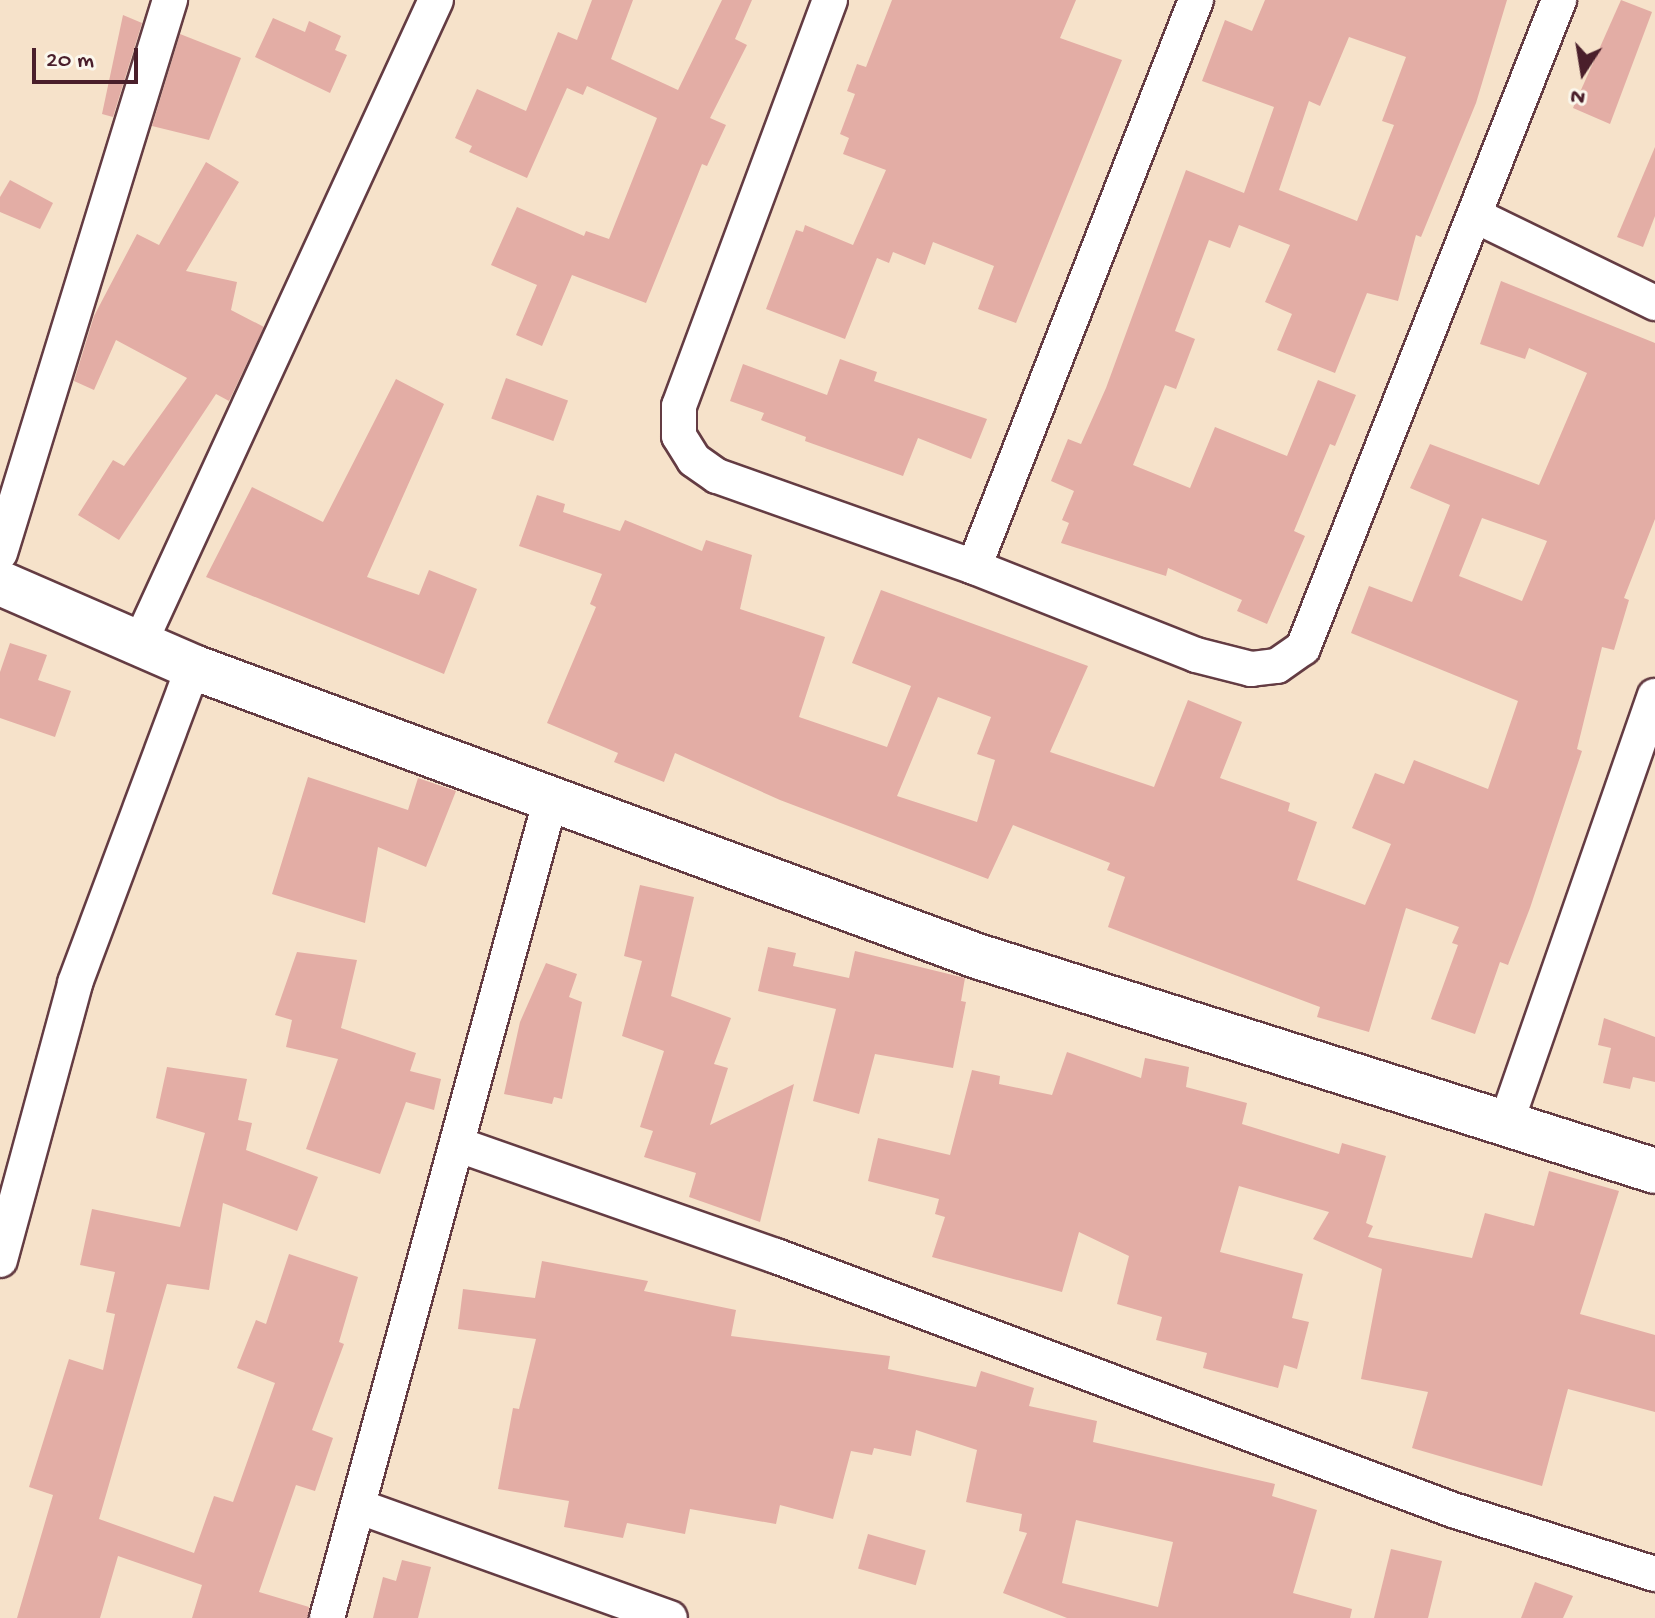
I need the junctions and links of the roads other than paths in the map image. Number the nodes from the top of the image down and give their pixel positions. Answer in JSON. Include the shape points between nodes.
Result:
{"nodes":[{"id":1,"x":170,"y":0,"type":"edge"},
{"id":2,"x":436,"y":0,"type":"edge"},
{"id":3,"x":830,"y":0,"type":"edge"},
{"id":4,"x":1196,"y":0,"type":"edge"},
{"id":5,"x":1559,"y":0,"type":"edge"},
{"id":6,"x":1478,"y":217,"type":"junction"},
{"id":7,"x":1655,"y":303,"type":"edge"},
{"id":8,"x":0,"y":553,"type":"edge"},
{"id":9,"x":974,"y":567,"type":"junction"},
{"id":10,"x":0,"y":583,"type":"edge"},
{"id":11,"x":139,"y":645,"type":"junction"},
{"id":12,"x":193,"y":667,"type":"junction"},
{"id":13,"x":1655,"y":696,"type":"edge"},
{"id":14,"x":1647,"y":756,"type":"edge"},
{"id":15,"x":550,"y":802,"type":"junction"},
{"id":16,"x":1507,"y":1120,"type":"junction"},
{"id":17,"x":459,"y":1145,"type":"junction"},
{"id":18,"x":1655,"y":1171,"type":"edge"},
{"id":19,"x":0,"y":1260,"type":"edge"},
{"id":20,"x":360,"y":1507,"type":"junction"},
{"id":21,"x":1655,"y":1574,"type":"edge"},
{"id":22,"x":327,"y":1618,"type":"edge"},
{"id":23,"x":670,"y":1618,"type":"edge"}],
"edges":[{"from":1,"to":8,"type":"street"},
{"from":2,"to":11,"type":"street"},
{"from":3,"to":9,"type":"street","via":[[679,406],[679,436],[694,460],[717,476]]},
{"from":4,"to":9,"type":"street"},
{"from":5,"to":6,"type":"street"},
{"from":6,"to":7,"type":"street"},
{"from":6,"to":9,"type":"street","via":[[1303,648],[1277,666],[1237,665],[1196,655]]},
{"from":10,"to":11,"type":"street"},
{"from":11,"to":12,"type":"street"},
{"from":12,"to":15,"type":"street"},
{"from":12,"to":19,"type":"street","via":[[75,983]]},
{"from":13,"to":14,"type":"street"},
{"from":14,"to":16,"type":"street"},
{"from":15,"to":16,"type":"street","via":[[977,956]]},
{"from":15,"to":17,"type":"street"},
{"from":16,"to":18,"type":"street"},
{"from":17,"to":20,"type":"street"},
{"from":17,"to":21,"type":"street","via":[[763,1251],[1453,1510]]},
{"from":20,"to":22,"type":"street"},
{"from":20,"to":23,"type":"street"}]}
